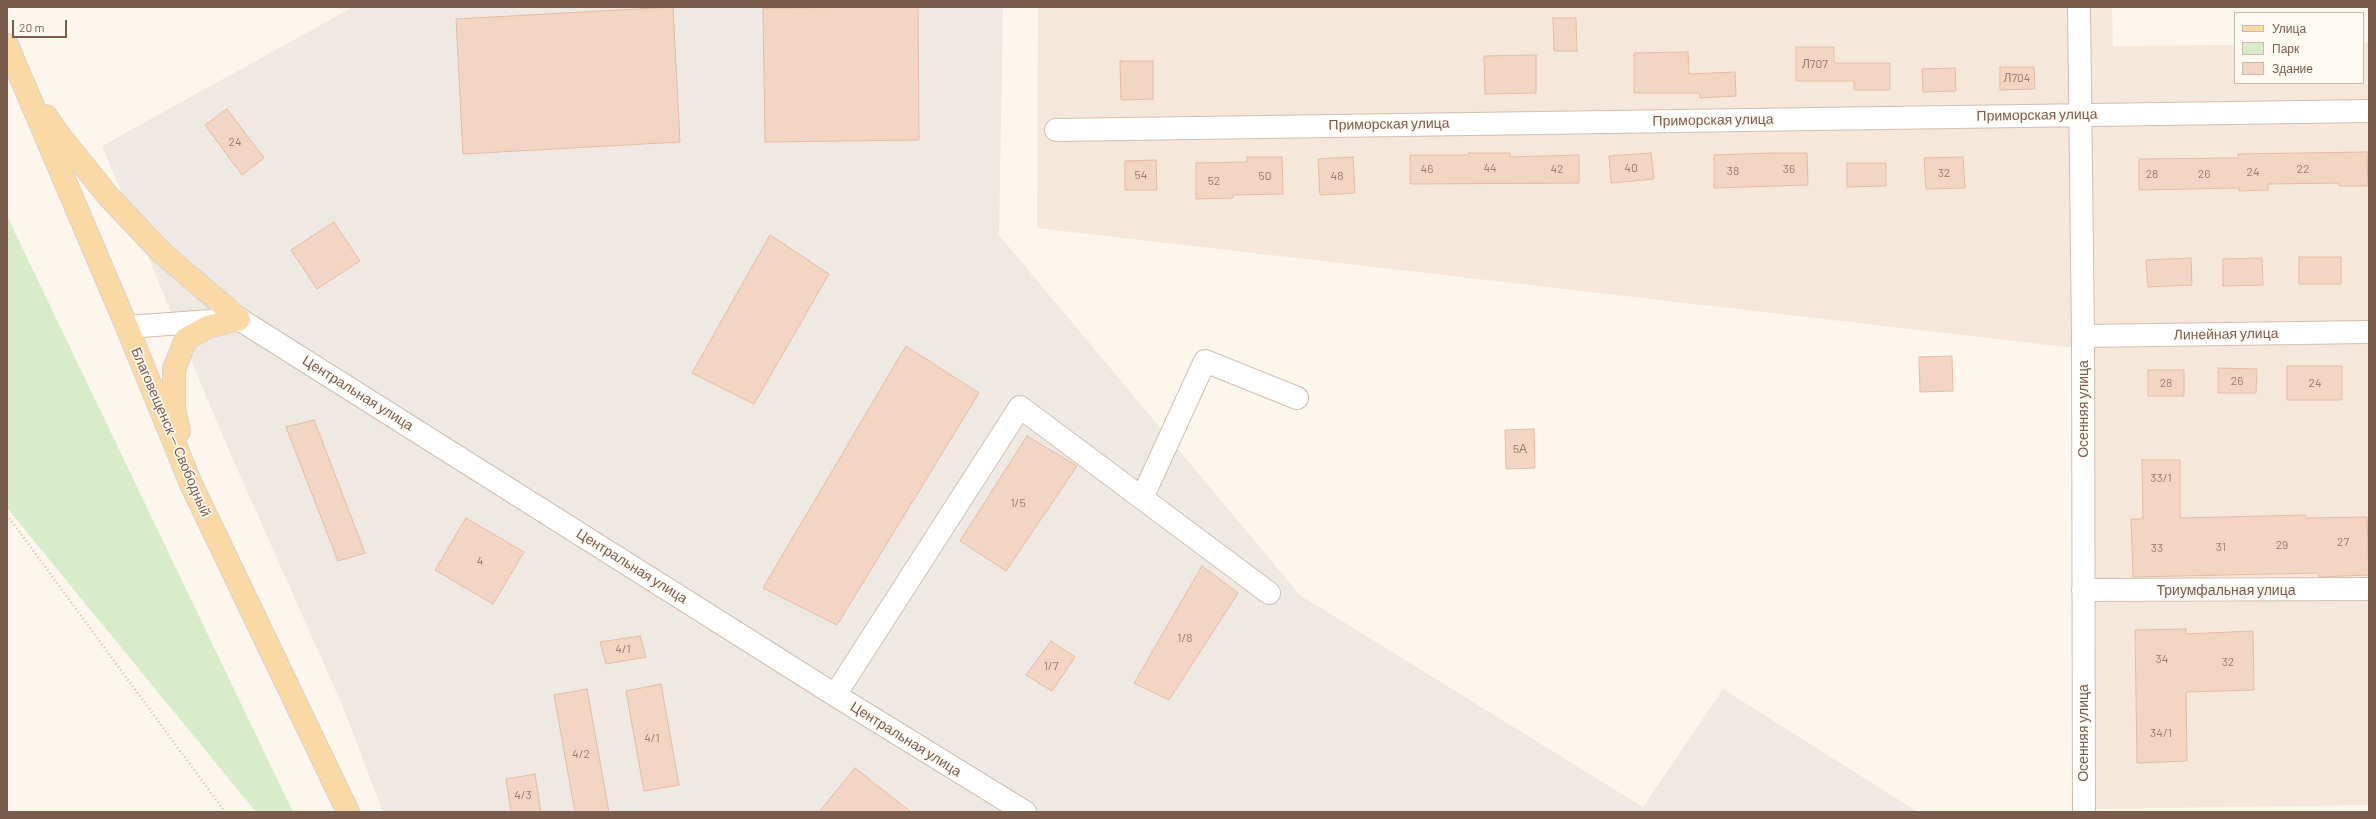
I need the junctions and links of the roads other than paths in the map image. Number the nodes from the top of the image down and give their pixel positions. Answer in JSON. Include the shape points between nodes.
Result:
{"nodes":[{"id":1,"x":2079,"y":7,"type":"edge"},
{"id":2,"x":7,"y":45,"type":"edge"},
{"id":3,"x":15,"y":68,"type":"junction"},
{"id":4,"x":2369,"y":111,"type":"edge"},
{"id":5,"x":2081,"y":114,"type":"junction"},
{"id":6,"x":1056,"y":130,"type":"dead end"},
{"id":7,"x":239,"y":319,"type":"junction"},
{"id":8,"x":127,"y":327,"type":"junction"},
{"id":9,"x":2369,"y":332,"type":"edge"},
{"id":10,"x":2083,"y":336,"type":"junction"},
{"id":11,"x":1297,"y":398,"type":"dead end"},
{"id":12,"x":191,"y":484,"type":"junction"},
{"id":13,"x":1142,"y":498,"type":"junction"},
{"id":14,"x":2083,"y":590,"type":"junction"},
{"id":15,"x":2369,"y":590,"type":"edge"},
{"id":16,"x":1269,"y":593,"type":"dead end"},
{"id":17,"x":835,"y":695,"type":"junction"},
{"id":18,"x":348,"y":812,"type":"edge"},
{"id":19,"x":1025,"y":812,"type":"edge"},
{"id":20,"x":2084,"y":812,"type":"edge"}],
"edges":[{"from":1,"to":5,"type":"street","name":"Осенняя улица"},
{"from":2,"to":3,"type":"main road","name":"Благовещенск — Свободный"},
{"from":3,"to":7,"type":"main road","via":[[59,135],[109,197],[162,253]]},
{"from":3,"to":8,"type":"main road","name":"Благовещенск — Свободный"},
{"from":4,"to":5,"type":"street","name":"Приморская улица"},
{"from":5,"to":6,"type":"street","name":"Приморская улица"},
{"from":5,"to":10,"type":"street","name":"Осенняя улица"},
{"from":7,"to":8,"type":"street"},
{"from":7,"to":12,"type":"main road","via":[[208,327],[186,339],[174,369],[174,408]]},
{"from":7,"to":17,"type":"street","name":"Центральная улица"},
{"from":8,"to":12,"type":"main road","name":"Благовещенск — Свободный"},
{"from":9,"to":10,"type":"street","name":"Линейная улица"},
{"from":10,"to":14,"type":"street","name":"Осенняя улица"},
{"from":11,"to":13,"type":"street","via":[[1205,361]]},
{"from":12,"to":18,"type":"main road","name":"Благовещенск — Свободный"},
{"from":13,"to":16,"type":"street"},
{"from":13,"to":17,"type":"street","via":[[1020,408]]},
{"from":14,"to":15,"type":"street","name":"Триумфальная улица"},
{"from":14,"to":20,"type":"street","name":"Осенняя улица"},
{"from":17,"to":19,"type":"street","name":"Центральная улица"}]}
